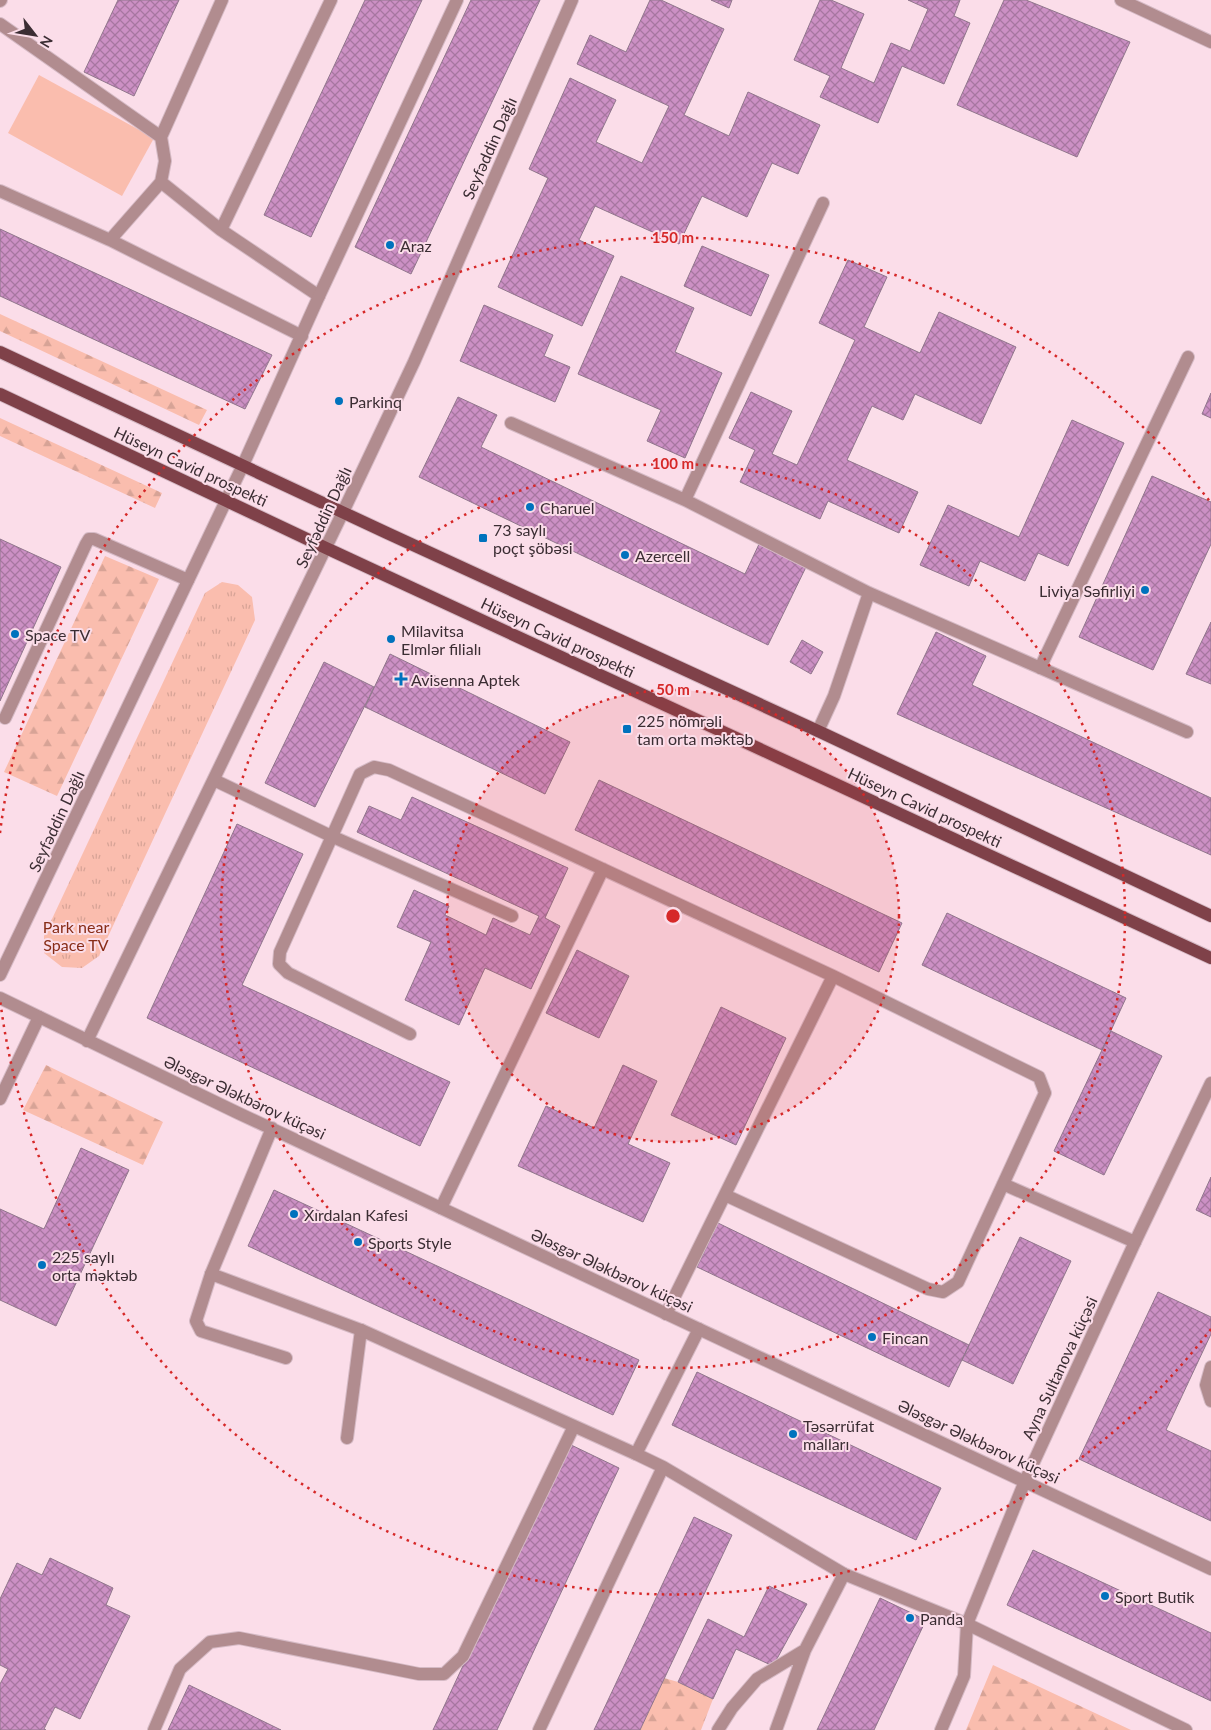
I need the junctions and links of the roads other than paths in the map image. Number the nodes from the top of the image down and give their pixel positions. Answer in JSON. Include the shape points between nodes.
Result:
{"nodes":[{"id":1,"x":222,"y":0,"type":"edge"},
{"id":2,"x":331,"y":0,"type":"edge"},
{"id":3,"x":457,"y":0,"type":"edge"},
{"id":4,"x":572,"y":0,"type":"edge"},
{"id":5,"x":1121,"y":0,"type":"edge"},
{"id":6,"x":0,"y":24,"type":"edge"},
{"id":7,"x":1211,"y":42,"type":"edge"},
{"id":8,"x":161,"y":137,"type":"junction"},
{"id":9,"x":161,"y":182,"type":"junction"},
{"id":10,"x":0,"y":191,"type":"edge"},
{"id":11,"x":823,"y":203,"type":"dead end"},
{"id":12,"x":221,"y":230,"type":"junction"},
{"id":13,"x":110,"y":240,"type":"junction"},
{"id":14,"x":319,"y":296,"type":"junction"},
{"id":15,"x":302,"y":336,"type":"junction"},
{"id":16,"x":0,"y":352,"type":"edge"},
{"id":17,"x":1188,"y":357,"type":"dead end"},
{"id":18,"x":0,"y":394,"type":"edge"},
{"id":19,"x":511,"y":423,"type":"dead end"},
{"id":20,"x":243,"y":465,"type":"junction"},
{"id":21,"x":226,"y":500,"type":"junction"},
{"id":22,"x":685,"y":500,"type":"junction"},
{"id":23,"x":343,"y":512,"type":"junction"},
{"id":24,"x":326,"y":548,"type":"junction"},
{"id":25,"x":188,"y":580,"type":"junction"},
{"id":26,"x":868,"y":592,"type":"junction"},
{"id":27,"x":1040,"y":668,"type":"junction"},
{"id":28,"x":5,"y":718,"type":"dead end"},
{"id":29,"x":818,"y":731,"type":"junction"},
{"id":30,"x":1187,"y":732,"type":"dead end"},
{"id":31,"x":214,"y":780,"type":"junction"},
{"id":32,"x":332,"y":836,"type":"junction"},
{"id":33,"x":603,"y":869,"type":"junction"},
{"id":34,"x":512,"y":916,"type":"dead end"},
{"id":35,"x":1211,"y":916,"type":"edge"},
{"id":36,"x":1211,"y":958,"type":"edge"},
{"id":37,"x":0,"y":975,"type":"edge"},
{"id":38,"x":833,"y":976,"type":"junction"},
{"id":39,"x":0,"y":998,"type":"edge"},
{"id":40,"x":39,"y":1017,"type":"junction"},
{"id":41,"x":410,"y":1034,"type":"dead end"},
{"id":42,"x":87,"y":1040,"type":"junction"},
{"id":43,"x":1211,"y":1083,"type":"edge"},
{"id":44,"x":0,"y":1099,"type":"edge"},
{"id":45,"x":272,"y":1128,"type":"junction"},
{"id":46,"x":1003,"y":1184,"type":"junction"},
{"id":47,"x":725,"y":1195,"type":"junction"},
{"id":48,"x":441,"y":1208,"type":"junction"},
{"id":49,"x":1135,"y":1242,"type":"junction"},
{"id":50,"x":211,"y":1274,"type":"junction"},
{"id":51,"x":666,"y":1314,"type":"junction"},
{"id":52,"x":699,"y":1329,"type":"junction"},
{"id":53,"x":360,"y":1330,"type":"junction"},
{"id":54,"x":286,"y":1358,"type":"dead end"},
{"id":55,"x":1211,"y":1367,"type":"edge"},
{"id":56,"x":1211,"y":1401,"type":"edge"},
{"id":57,"x":574,"y":1426,"type":"junction"},
{"id":58,"x":347,"y":1438,"type":"dead end"},
{"id":59,"x":636,"y":1454,"type":"junction"},
{"id":60,"x":663,"y":1467,"type":"junction"},
{"id":61,"x":1025,"y":1481,"type":"junction"},
{"id":62,"x":1211,"y":1569,"type":"edge"},
{"id":63,"x":844,"y":1574,"type":"junction"},
{"id":64,"x":967,"y":1624,"type":"junction"},
{"id":65,"x":805,"y":1650,"type":"junction"},
{"id":66,"x":154,"y":1730,"type":"edge"},
{"id":67,"x":539,"y":1730,"type":"edge"},
{"id":68,"x":718,"y":1730,"type":"edge"},
{"id":69,"x":776,"y":1730,"type":"edge"},
{"id":70,"x":941,"y":1730,"type":"edge"},
{"id":71,"x":1186,"y":1730,"type":"edge"}],
"edges":[{"from":1,"to":8,"type":"street"},
{"from":2,"to":12,"type":"street"},
{"from":3,"to":14,"type":"street","name":"Seyfəddin Dağlı"},
{"from":4,"to":23,"type":"street","name":"Seyfəddin Dağlı","via":[[414,362]]},
{"from":5,"to":7,"type":"street"},
{"from":6,"to":8,"type":"street"},
{"from":8,"to":9,"type":"street","via":[[165,161]]},
{"from":9,"to":12,"type":"street"},
{"from":9,"to":13,"type":"street"},
{"from":10,"to":13,"type":"street"},
{"from":11,"to":22,"type":"street"},
{"from":12,"to":14,"type":"street"},
{"from":13,"to":15,"type":"street"},
{"from":14,"to":15,"type":"street","name":"Seyfəddin Dağlı"},
{"from":15,"to":20,"type":"street","name":"Seyfəddin Dağlı"},
{"from":16,"to":20,"type":"main road","name":"Hüseyn Cavid prospekti"},
{"from":17,"to":27,"type":"street"},
{"from":18,"to":21,"type":"main road","name":"Hüseyn Cavid prospekti"},
{"from":19,"to":22,"type":"street"},
{"from":20,"to":21,"type":"street","name":"Seyfəddin Dağlı"},
{"from":20,"to":23,"type":"main road","name":"Hüseyn Cavid prospekti"},
{"from":21,"to":24,"type":"main road","name":"Hüseyn Cavid prospekti"},
{"from":21,"to":25,"type":"street","name":"Seyfəddin Dağlı"},
{"from":22,"to":26,"type":"street"},
{"from":23,"to":24,"type":"street","name":"Seyfəddin Dağlı"},
{"from":23,"to":29,"type":"main road","name":"Hüseyn Cavid prospekti"},
{"from":24,"to":31,"type":"street","name":"Seyfəddin Dağlı"},
{"from":24,"to":36,"type":"main road","name":"Hüseyn Cavid prospekti"},
{"from":25,"to":28,"type":"street","via":[[90,540]]},
{"from":25,"to":37,"type":"street","name":"Seyfəddin Dağlı"},
{"from":26,"to":27,"type":"street"},
{"from":26,"to":29,"type":"street","via":[[834,696]]},
{"from":27,"to":30,"type":"street"},
{"from":29,"to":35,"type":"main road","name":"Hüseyn Cavid prospekti"},
{"from":31,"to":32,"type":"street"},
{"from":31,"to":42,"type":"street","name":"Seyfəddin Dağlı"},
{"from":32,"to":33,"type":"street","via":[[360,774],[374,767],[389,770]]},
{"from":32,"to":34,"type":"street"},
{"from":32,"to":41,"type":"street","via":[[280,952],[279,964],[288,973]]},
{"from":33,"to":38,"type":"street"},
{"from":33,"to":48,"type":"street"},
{"from":38,"to":46,"type":"street","via":[[1039,1077],[1045,1093]]},
{"from":38,"to":47,"type":"street"},
{"from":39,"to":40,"type":"street","name":"Ələsgər Ələkbərov küçəsi"},
{"from":40,"to":42,"type":"street","name":"Ələsgər Ələkbərov küçəsi"},
{"from":40,"to":44,"type":"street"},
{"from":42,"to":45,"type":"street","name":"Ələsgər Ələkbərov küçəsi"},
{"from":43,"to":49,"type":"street","name":"Ayna Sultanova küçəsi"},
{"from":45,"to":48,"type":"street","name":"Ələsgər Ələkbərov küçəsi"},
{"from":45,"to":50,"type":"street"},
{"from":46,"to":47,"type":"street","via":[[958,1282],[943,1292],[928,1289]]},
{"from":46,"to":49,"type":"street"},
{"from":47,"to":51,"type":"street"},
{"from":48,"to":51,"type":"street","name":"Ələsgər Ələkbərov küçəsi"},
{"from":49,"to":61,"type":"street","name":"Ayna Sultanova küçəsi"},
{"from":50,"to":53,"type":"street"},
{"from":50,"to":54,"type":"street","via":[[196,1321],[201,1331]]},
{"from":51,"to":52,"type":"street","name":"Ələsgər Ələkbərov küçəsi"},
{"from":52,"to":59,"type":"street"},
{"from":52,"to":61,"type":"street","name":"Ələsgər Ələkbərov küçəsi"},
{"from":53,"to":57,"type":"street"},
{"from":53,"to":58,"type":"street"},
{"from":55,"to":56,"type":"street","via":[[1206,1385]]},
{"from":57,"to":59,"type":"street"},
{"from":57,"to":66,"type":"street","via":[[462,1656],[444,1674],[419,1674],[239,1638],[210,1642],[180,1669]]},
{"from":59,"to":60,"type":"street"},
{"from":60,"to":63,"type":"street"},
{"from":60,"to":67,"type":"street"},
{"from":61,"to":62,"type":"street","name":"Ələsgər Ələkbərov küçəsi"},
{"from":61,"to":64,"type":"street","name":"Ayna Sultanova küçəsi"},
{"from":63,"to":64,"type":"street"},
{"from":63,"to":65,"type":"street"},
{"from":64,"to":70,"type":"street","name":"Ayna Sultanova küçəsi","via":[[964,1676]]},
{"from":64,"to":71,"type":"street"},
{"from":65,"to":68,"type":"street","via":[[758,1680],[732,1708]]},
{"from":65,"to":69,"type":"street"}]}
